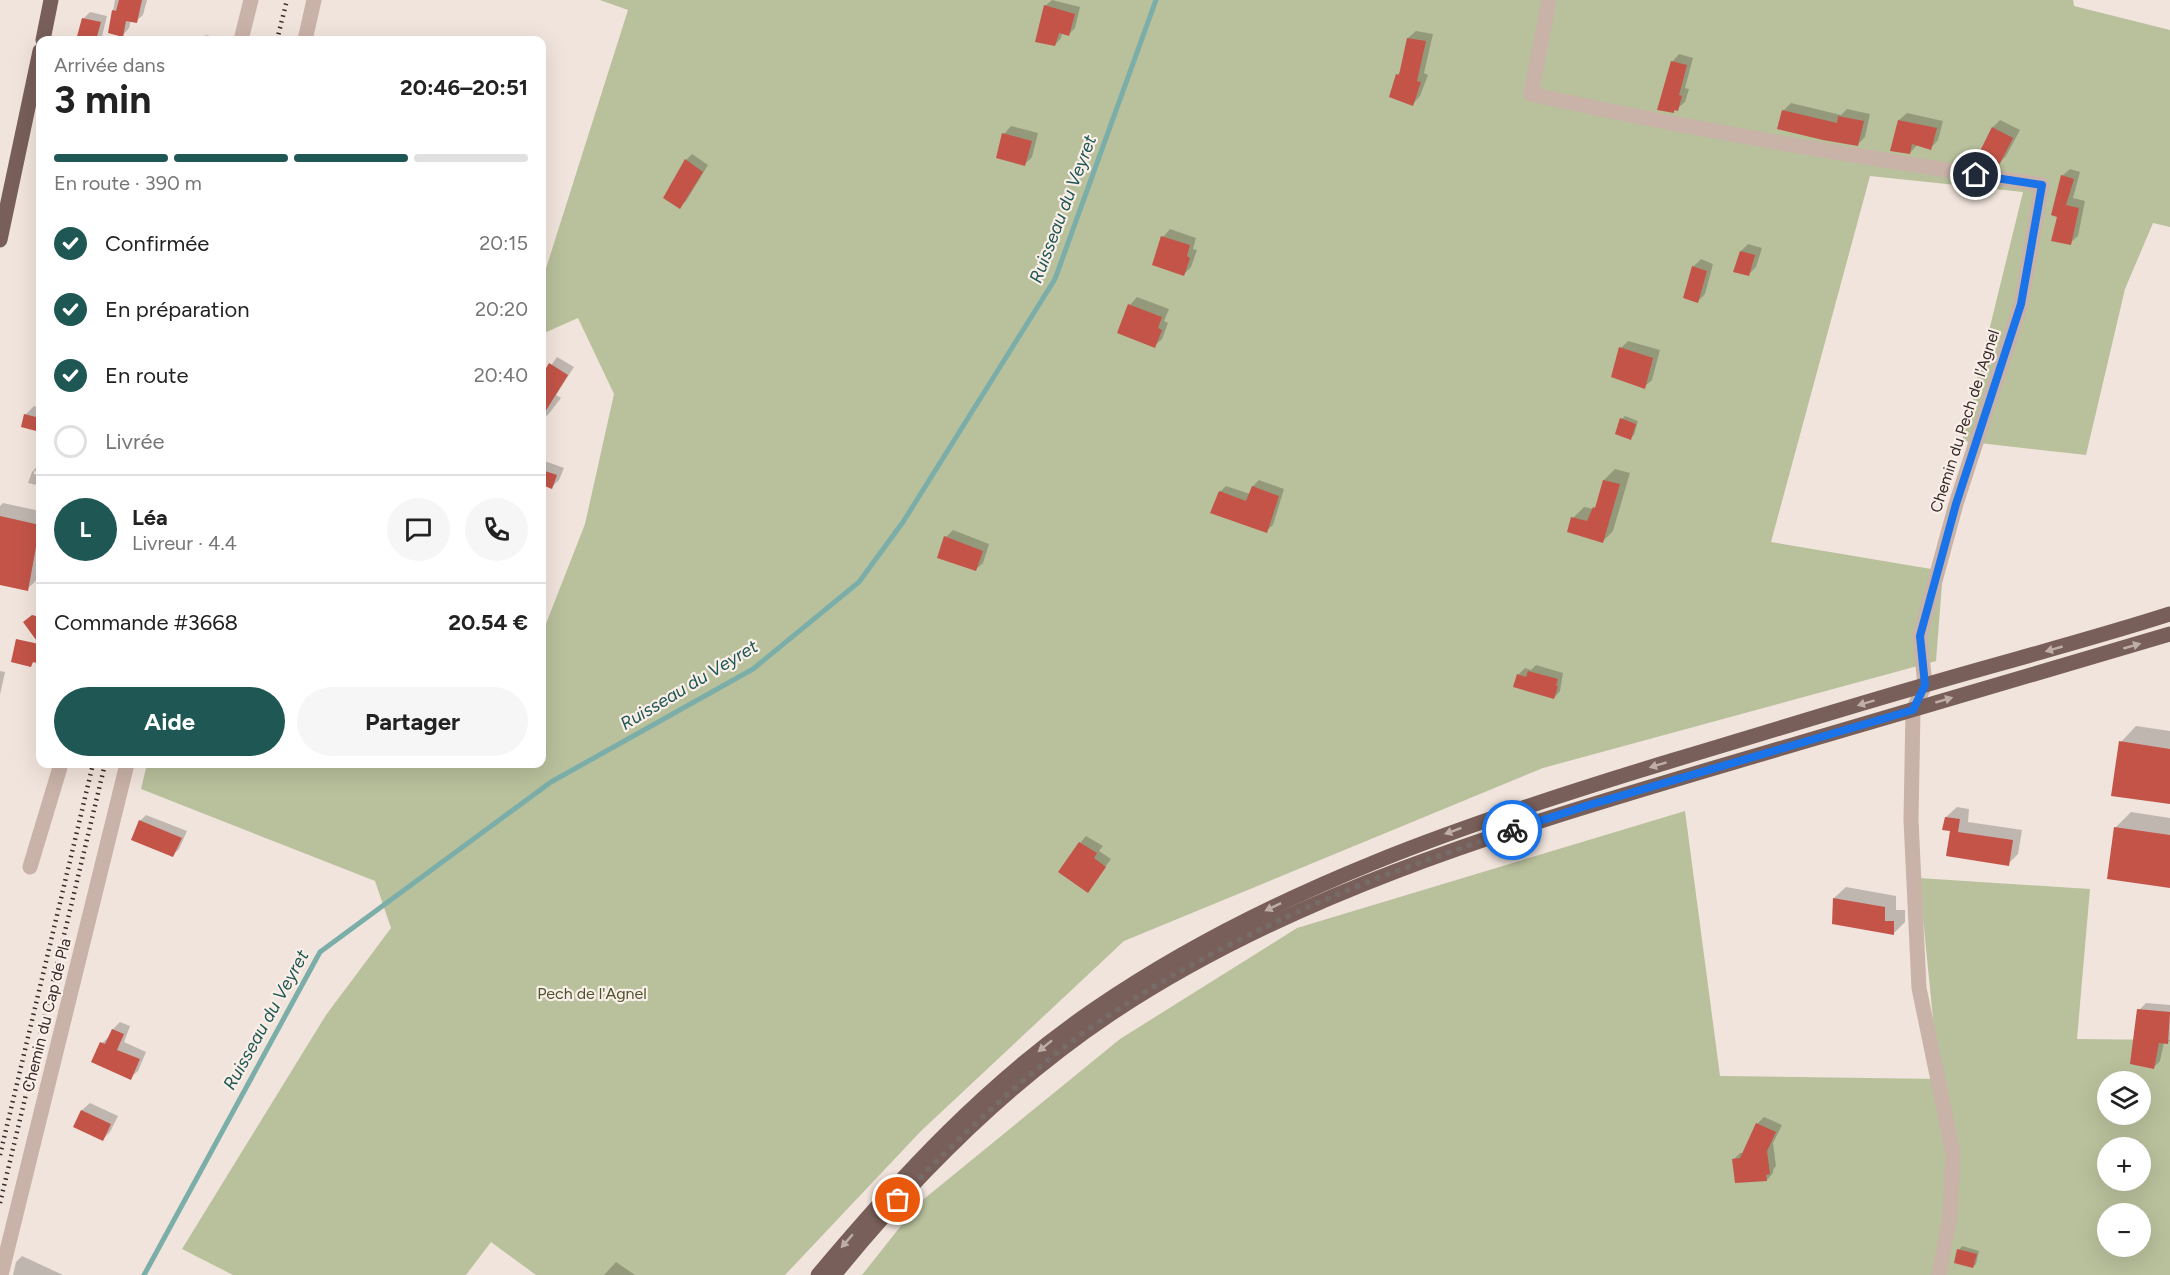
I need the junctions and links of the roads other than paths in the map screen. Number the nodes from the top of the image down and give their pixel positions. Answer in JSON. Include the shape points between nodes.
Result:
{"nodes":[{"id":1,"x":51,"y":0,"type":"edge"},
{"id":2,"x":251,"y":0,"type":"edge"},
{"id":3,"x":314,"y":0,"type":"edge"},
{"id":4,"x":1549,"y":0,"type":"edge"},
{"id":5,"x":44,"y":36,"type":"edge"},
{"id":6,"x":242,"y":36,"type":"edge"},
{"id":7,"x":306,"y":36,"type":"edge"},
{"id":8,"x":36,"y":70,"type":"edge"},
{"id":9,"x":0,"y":240,"type":"edge"},
{"id":10,"x":2170,"y":614,"type":"edge"},
{"id":11,"x":2170,"y":634,"type":"edge"},
{"id":12,"x":1925,"y":685,"type":"junction"},
{"id":13,"x":1913,"y":710,"type":"junction"},
{"id":14,"x":60,"y":768,"type":"edge"},
{"id":15,"x":126,"y":768,"type":"edge"},
{"id":16,"x":30,"y":867,"type":"dead end"},
{"id":17,"x":1,"y":1275,"type":"edge"},
{"id":18,"x":818,"y":1275,"type":"edge"},
{"id":19,"x":834,"y":1275,"type":"edge"},
{"id":20,"x":1939,"y":1275,"type":"edge"}],
"edges":[{"from":1,"to":5,"type":"main road"},
{"from":2,"to":6,"type":"street"},
{"from":3,"to":7,"type":"street"},
{"from":4,"to":12,"type":"street","name":"Chemin du Pech de l'Agnel","via":[[1531,94],[1646,119],[2042,185],[2021,304],[1956,504],[1920,636]]},
{"from":8,"to":9,"type":"main road"},
{"from":10,"to":12,"type":"main road","one_way":true},
{"from":13,"to":11,"type":"main road","one_way":true},
{"from":12,"to":13,"type":"street"},
{"from":12,"to":18,"type":"main road","one_way":true,"via":[[1583,788],[1423,842],[1217,935],[1100,1005],[992,1089],[942,1135]]},
{"from":13,"to":19,"type":"main road","via":[[1532,823],[1350,889],[1263,928],[1162,982],[1059,1051],[950,1148],[898,1200]]},
{"from":13,"to":20,"type":"street","via":[[1911,820],[1919,988],[1953,1153],[1950,1216]]},
{"from":14,"to":16,"type":"street"},
{"from":15,"to":17,"type":"street","name":"Chemin du Cap de Pla"}]}
